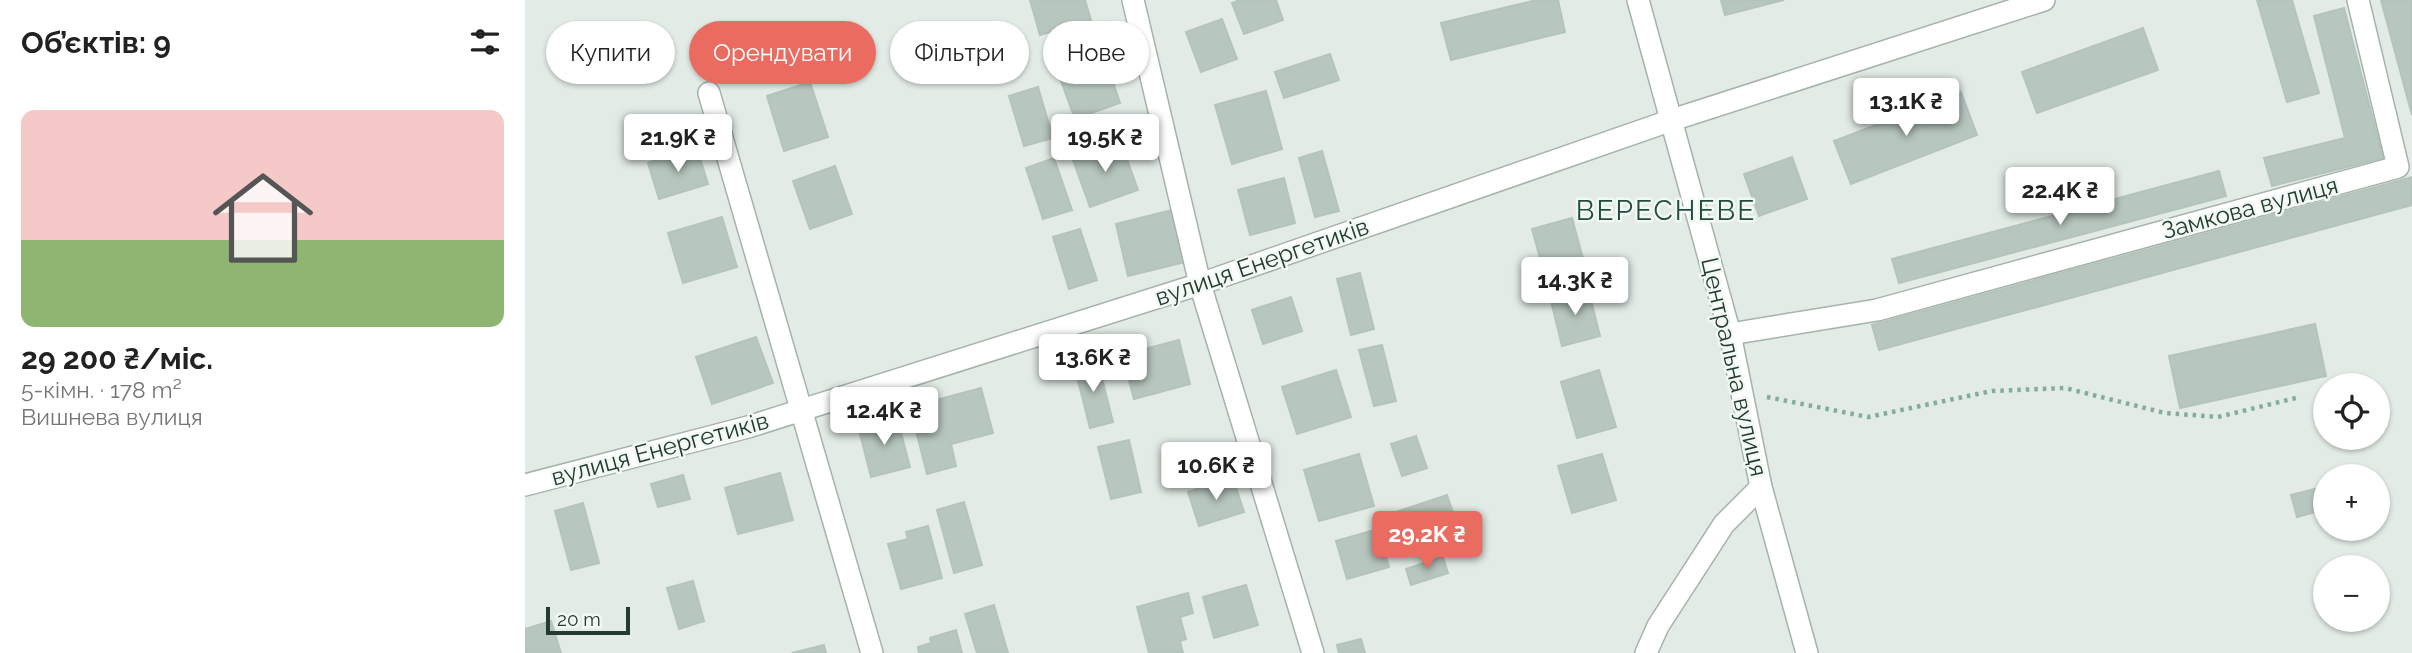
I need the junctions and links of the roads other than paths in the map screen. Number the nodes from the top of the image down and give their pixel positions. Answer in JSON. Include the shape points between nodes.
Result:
{"nodes":[{"id":1,"x":1133,"y":0,"type":"edge"},
{"id":2,"x":1638,"y":0,"type":"edge"},
{"id":3,"x":2043,"y":0,"type":"edge"},
{"id":4,"x":2358,"y":0,"type":"edge"},
{"id":5,"x":709,"y":93,"type":"dead end"},
{"id":6,"x":1672,"y":120,"type":"junction"},
{"id":7,"x":1200,"y":284,"type":"junction"},
{"id":8,"x":1730,"y":334,"type":"junction"},
{"id":9,"x":799,"y":410,"type":"junction"},
{"id":10,"x":525,"y":485,"type":"edge"},
{"id":11,"x":1761,"y":486,"type":"junction"},
{"id":12,"x":872,"y":653,"type":"edge"},
{"id":13,"x":1313,"y":653,"type":"edge"},
{"id":14,"x":1646,"y":653,"type":"edge"},
{"id":15,"x":1807,"y":653,"type":"edge"}],
"edges":[{"from":1,"to":7,"type":"street"},
{"from":2,"to":6,"type":"street","name":"Центральна вулиця"},
{"from":3,"to":6,"type":"street","name":"вулиця Енергетиків"},
{"from":4,"to":8,"type":"street","name":"Замкова вулиця","via":[[2398,167],[1877,310]]},
{"from":5,"to":9,"type":"street"},
{"from":6,"to":7,"type":"street","name":"вулиця Енергетиків"},
{"from":6,"to":8,"type":"street","name":"Центральна вулиця"},
{"from":7,"to":9,"type":"street","name":"вулиця Енергетиків"},
{"from":7,"to":13,"type":"street"},
{"from":8,"to":11,"type":"street","name":"Центральна вулиця"},
{"from":9,"to":10,"type":"street","name":"вулиця Енергетиків"},
{"from":9,"to":12,"type":"street"},
{"from":11,"to":14,"type":"street","via":[[1724,524],[1658,626]]},
{"from":11,"to":15,"type":"street","name":"Центральна вулиця"}]}
